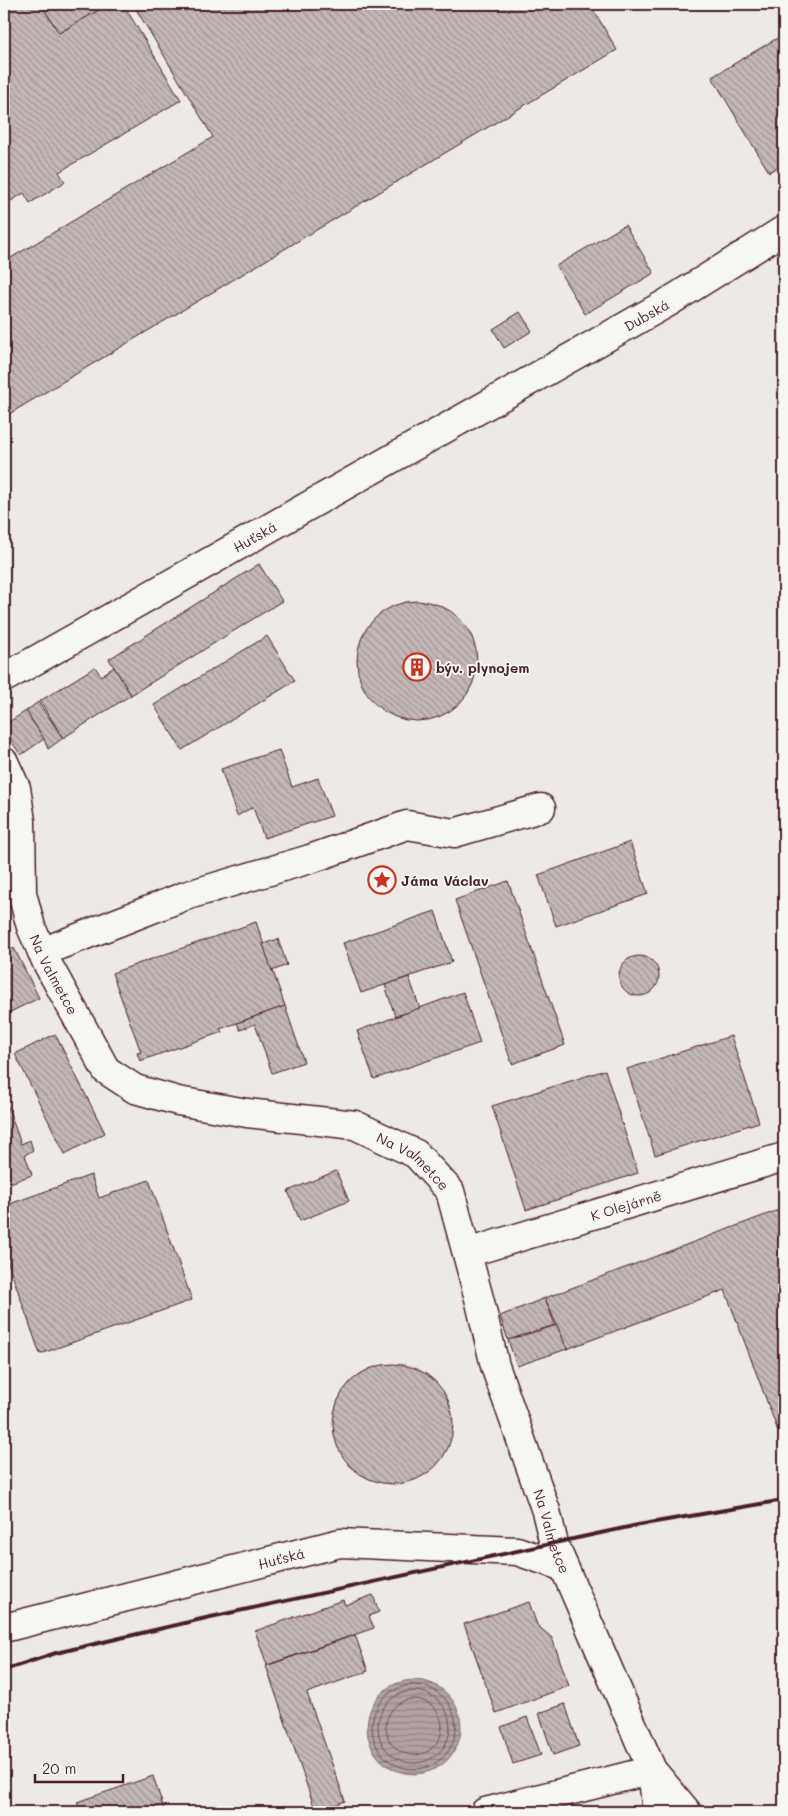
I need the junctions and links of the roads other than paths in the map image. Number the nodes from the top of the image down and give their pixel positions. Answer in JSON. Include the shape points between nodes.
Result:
{"nodes":[{"id":1,"x":784,"y":230,"type":"edge"},
{"id":2,"x":504,"y":394,"type":"joint"},
{"id":3,"x":4,"y":678,"type":"edge"},
{"id":4,"x":4,"y":762,"type":"edge"},
{"id":5,"x":541,"y":808,"type":"dead end"},
{"id":6,"x":42,"y":952,"type":"junction"},
{"id":7,"x":784,"y":1157,"type":"edge"},
{"id":8,"x":467,"y":1253,"type":"junction"},
{"id":9,"x":564,"y":1567,"type":"junction"},
{"id":10,"x":4,"y":1628,"type":"edge"},
{"id":11,"x":652,"y":1770,"type":"junction"},
{"id":12,"x":486,"y":1812,"type":"edge"},
{"id":13,"x":657,"y":1812,"type":"edge"},
{"id":14,"x":687,"y":1812,"type":"edge"}],
"edges":[{"from":1,"to":2,"type":"street","name":"Dubská","via":[[667,303]]},
{"from":2,"to":3,"type":"street","name":"Huťská"},
{"from":4,"to":6,"type":"street","name":"Na Valmetce","via":[[16,788],[22,821],[22,893]]},
{"from":5,"to":6,"type":"street","via":[[454,833],[407,825],[310,859],[185,896]]},
{"from":6,"to":8,"type":"street","name":"Na Valmetce","via":[[106,1070],[135,1089],[178,1101],[247,1113],[355,1125],[416,1154],[450,1191]]},
{"from":7,"to":8,"type":"street","name":"K Olejárně"},
{"from":8,"to":9,"type":"street","name":"Na Valmetce","via":[[495,1366]]},
{"from":9,"to":10,"type":"street","name":"Huťská","via":[[518,1551],[340,1543]]},
{"from":9,"to":11,"type":"street","name":"Na Valmetce"},
{"from":11,"to":12,"type":"street"},
{"from":11,"to":13,"type":"street"},
{"from":11,"to":14,"type":"street","name":"Na Valmetce"}]}
